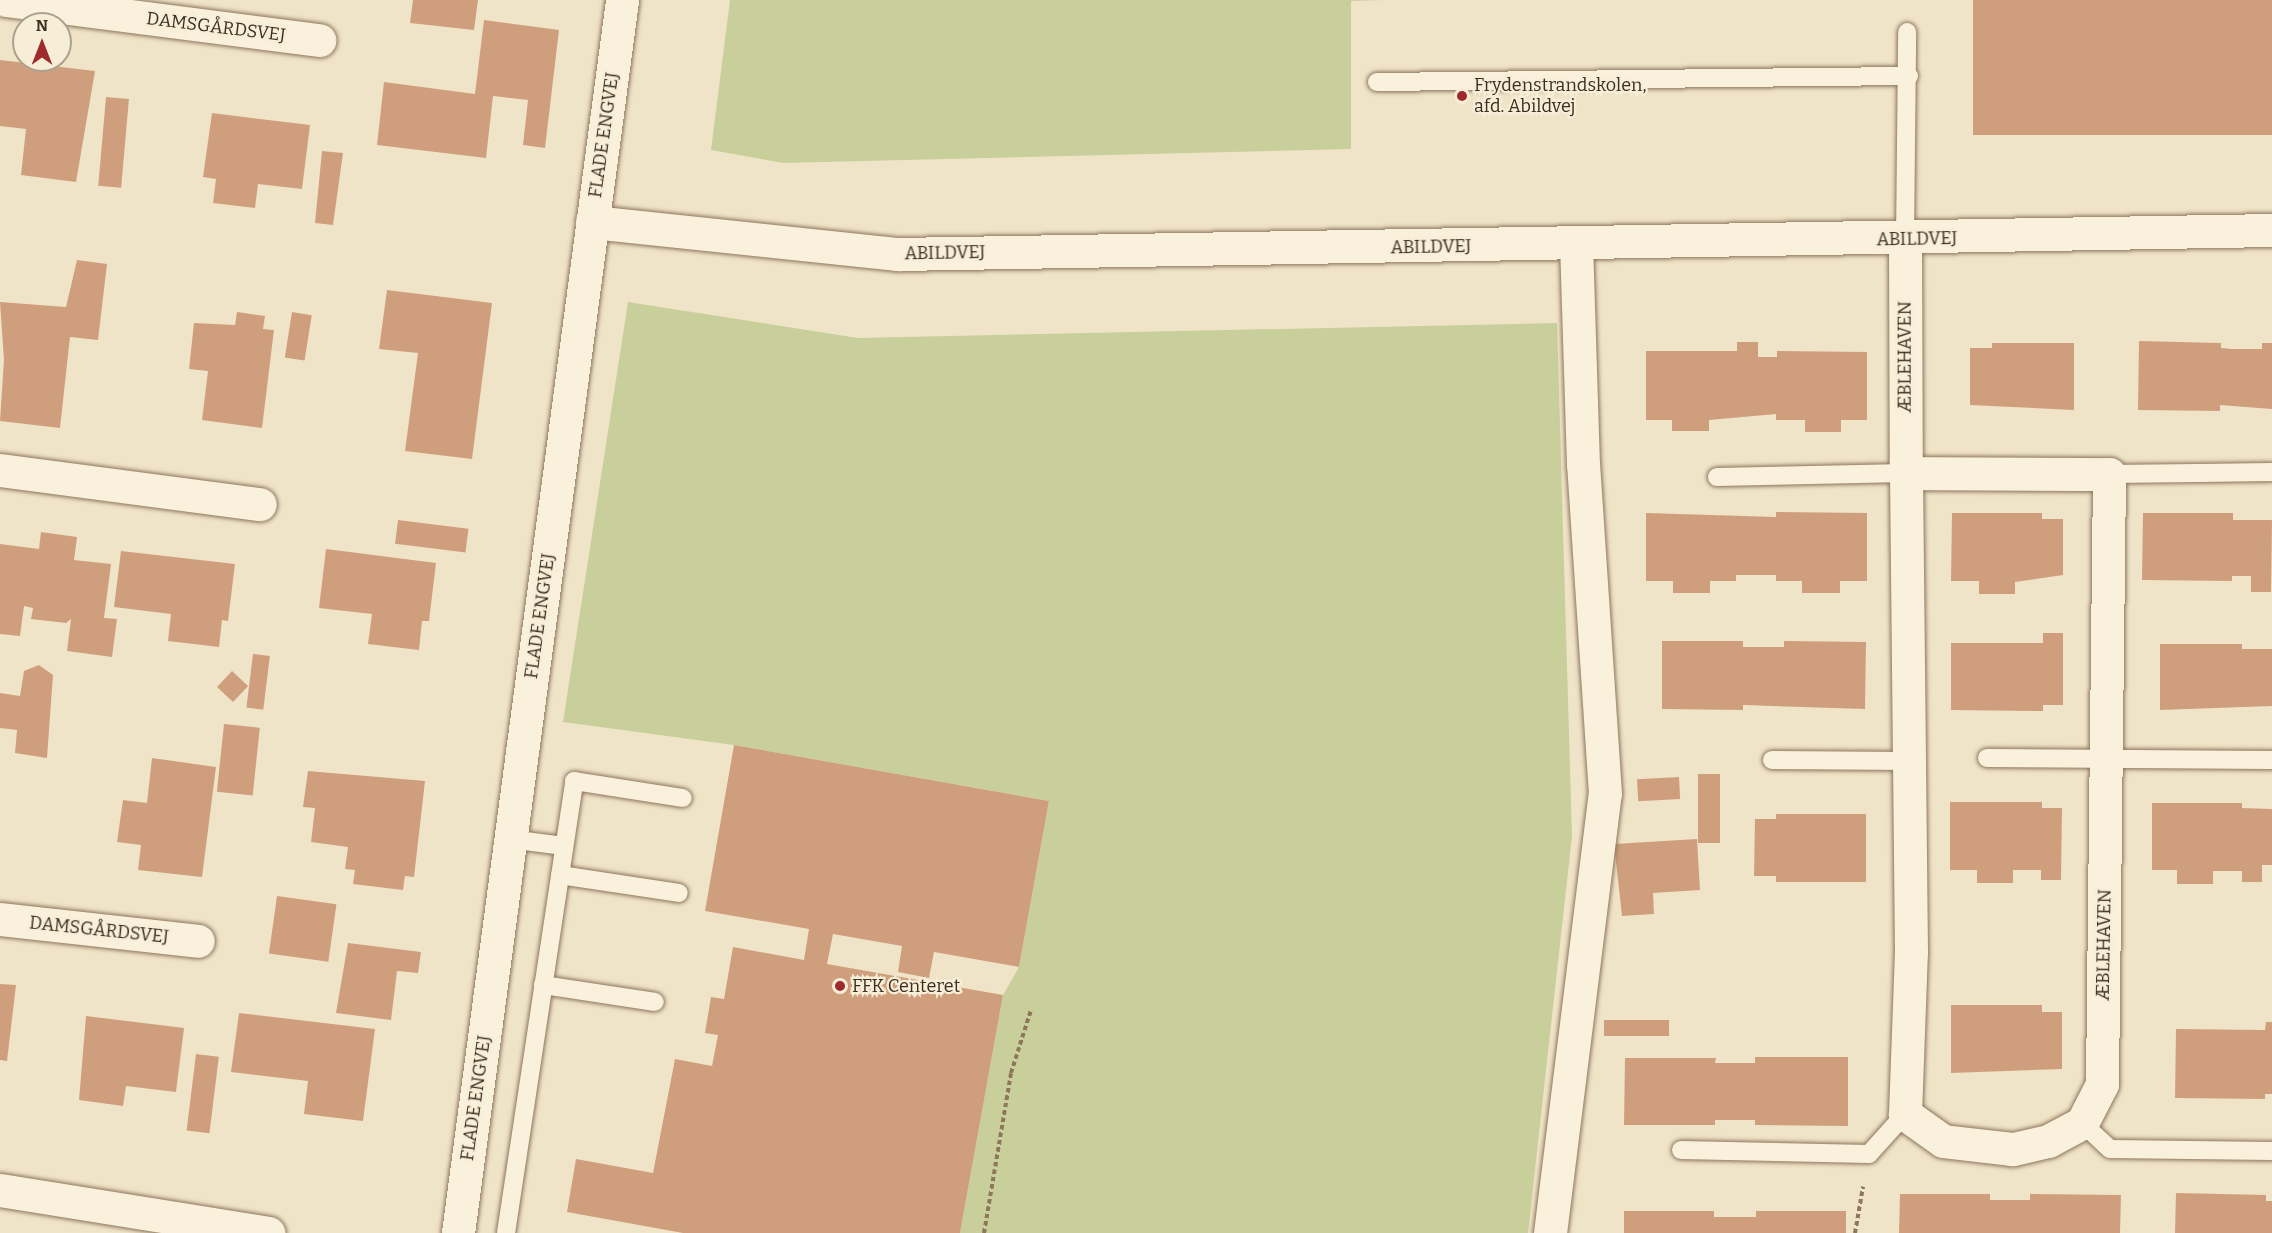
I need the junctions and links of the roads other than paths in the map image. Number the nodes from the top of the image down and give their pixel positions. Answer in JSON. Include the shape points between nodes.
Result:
{"nodes":[{"id":1,"x":6,"y":0,"type":"edge"},
{"id":2,"x":622,"y":0,"type":"edge"},
{"id":3,"x":1907,"y":32,"type":"dead end"},
{"id":4,"x":319,"y":40,"type":"dead end"},
{"id":5,"x":1908,"y":76,"type":"junction"},
{"id":6,"x":1377,"y":82,"type":"dead end"},
{"id":7,"x":592,"y":222,"type":"junction"},
{"id":8,"x":2272,"y":230,"type":"edge"},
{"id":9,"x":1905,"y":240,"type":"junction"},
{"id":10,"x":1576,"y":245,"type":"junction"},
{"id":11,"x":0,"y":470,"type":"edge"},
{"id":12,"x":2272,"y":472,"type":"edge"},
{"id":13,"x":1906,"y":473,"type":"junction"},
{"id":14,"x":2109,"y":474,"type":"junction"},
{"id":15,"x":1716,"y":477,"type":"dead end"},
{"id":16,"x":260,"y":504,"type":"dead end"},
{"id":17,"x":1987,"y":758,"type":"dead end"},
{"id":18,"x":1772,"y":760,"type":"dead end"},
{"id":19,"x":2272,"y":760,"type":"edge"},
{"id":20,"x":1909,"y":762,"type":"junction"},
{"id":21,"x":2106,"y":762,"type":"junction"},
{"id":22,"x":683,"y":798,"type":"dead end"},
{"id":23,"x":510,"y":839,"type":"junction"},
{"id":24,"x":564,"y":846,"type":"junction"},
{"id":25,"x":560,"y":875,"type":"junction"},
{"id":26,"x":679,"y":893,"type":"dead end"},
{"id":27,"x":0,"y":919,"type":"edge"},
{"id":28,"x":198,"y":941,"type":"dead end"},
{"id":29,"x":543,"y":985,"type":"junction"},
{"id":30,"x":655,"y":1002,"type":"dead end"},
{"id":31,"x":1905,"y":1114,"type":"junction"},
{"id":32,"x":2082,"y":1123,"type":"junction"},
{"id":33,"x":1681,"y":1150,"type":"dead end"},
{"id":34,"x":2272,"y":1150,"type":"edge"},
{"id":35,"x":0,"y":1190,"type":"edge"},
{"id":36,"x":269,"y":1233,"type":"edge"},
{"id":37,"x":458,"y":1233,"type":"edge"},
{"id":38,"x":506,"y":1233,"type":"edge"},
{"id":39,"x":1550,"y":1233,"type":"edge"}],
"edges":[{"from":1,"to":4,"type":"street","name":"DAMSGÅRDSVEJ"},
{"from":2,"to":7,"type":"street","name":"FLADE ENGVEJ"},
{"from":3,"to":5,"type":"lane"},
{"from":5,"to":6,"type":"lane"},
{"from":5,"to":9,"type":"lane"},
{"from":7,"to":10,"type":"street","name":"ABILDVEJ","via":[[898,254]]},
{"from":7,"to":23,"type":"street","name":"FLADE ENGVEJ"},
{"from":8,"to":9,"type":"street","name":"ABILDVEJ"},
{"from":9,"to":10,"type":"street","name":"ABILDVEJ"},
{"from":9,"to":13,"type":"street","name":"ÆBLEHAVEN"},
{"from":10,"to":39,"type":"street","via":[[1584,477],[1605,794]]},
{"from":11,"to":16,"type":"street"},
{"from":12,"to":14,"type":"lane"},
{"from":13,"to":14,"type":"street"},
{"from":13,"to":15,"type":"lane"},
{"from":13,"to":20,"type":"street","name":"ÆBLEHAVEN"},
{"from":14,"to":21,"type":"street","name":"ÆBLEHAVEN"},
{"from":17,"to":21,"type":"lane"},
{"from":18,"to":20,"type":"lane"},
{"from":19,"to":21,"type":"lane"},
{"from":20,"to":31,"type":"street","name":"ÆBLEHAVEN","via":[[1911,952]]},
{"from":21,"to":32,"type":"street","name":"ÆBLEHAVEN","via":[[2102,1084]]},
{"from":22,"to":24,"type":"lane","via":[[574,781]]},
{"from":23,"to":24,"type":"lane"},
{"from":23,"to":37,"type":"street","name":"FLADE ENGVEJ"},
{"from":24,"to":25,"type":"lane"},
{"from":25,"to":26,"type":"lane"},
{"from":25,"to":29,"type":"lane"},
{"from":27,"to":28,"type":"street","name":"DAMSGÅRDSVEJ"},
{"from":29,"to":30,"type":"lane"},
{"from":29,"to":38,"type":"lane"},
{"from":31,"to":32,"type":"street","via":[[1943,1141],[2012,1149],[2048,1141]]},
{"from":31,"to":33,"type":"lane","via":[[1869,1154]]},
{"from":32,"to":34,"type":"lane","via":[[2110,1149]]},
{"from":35,"to":36,"type":"street"}]}
